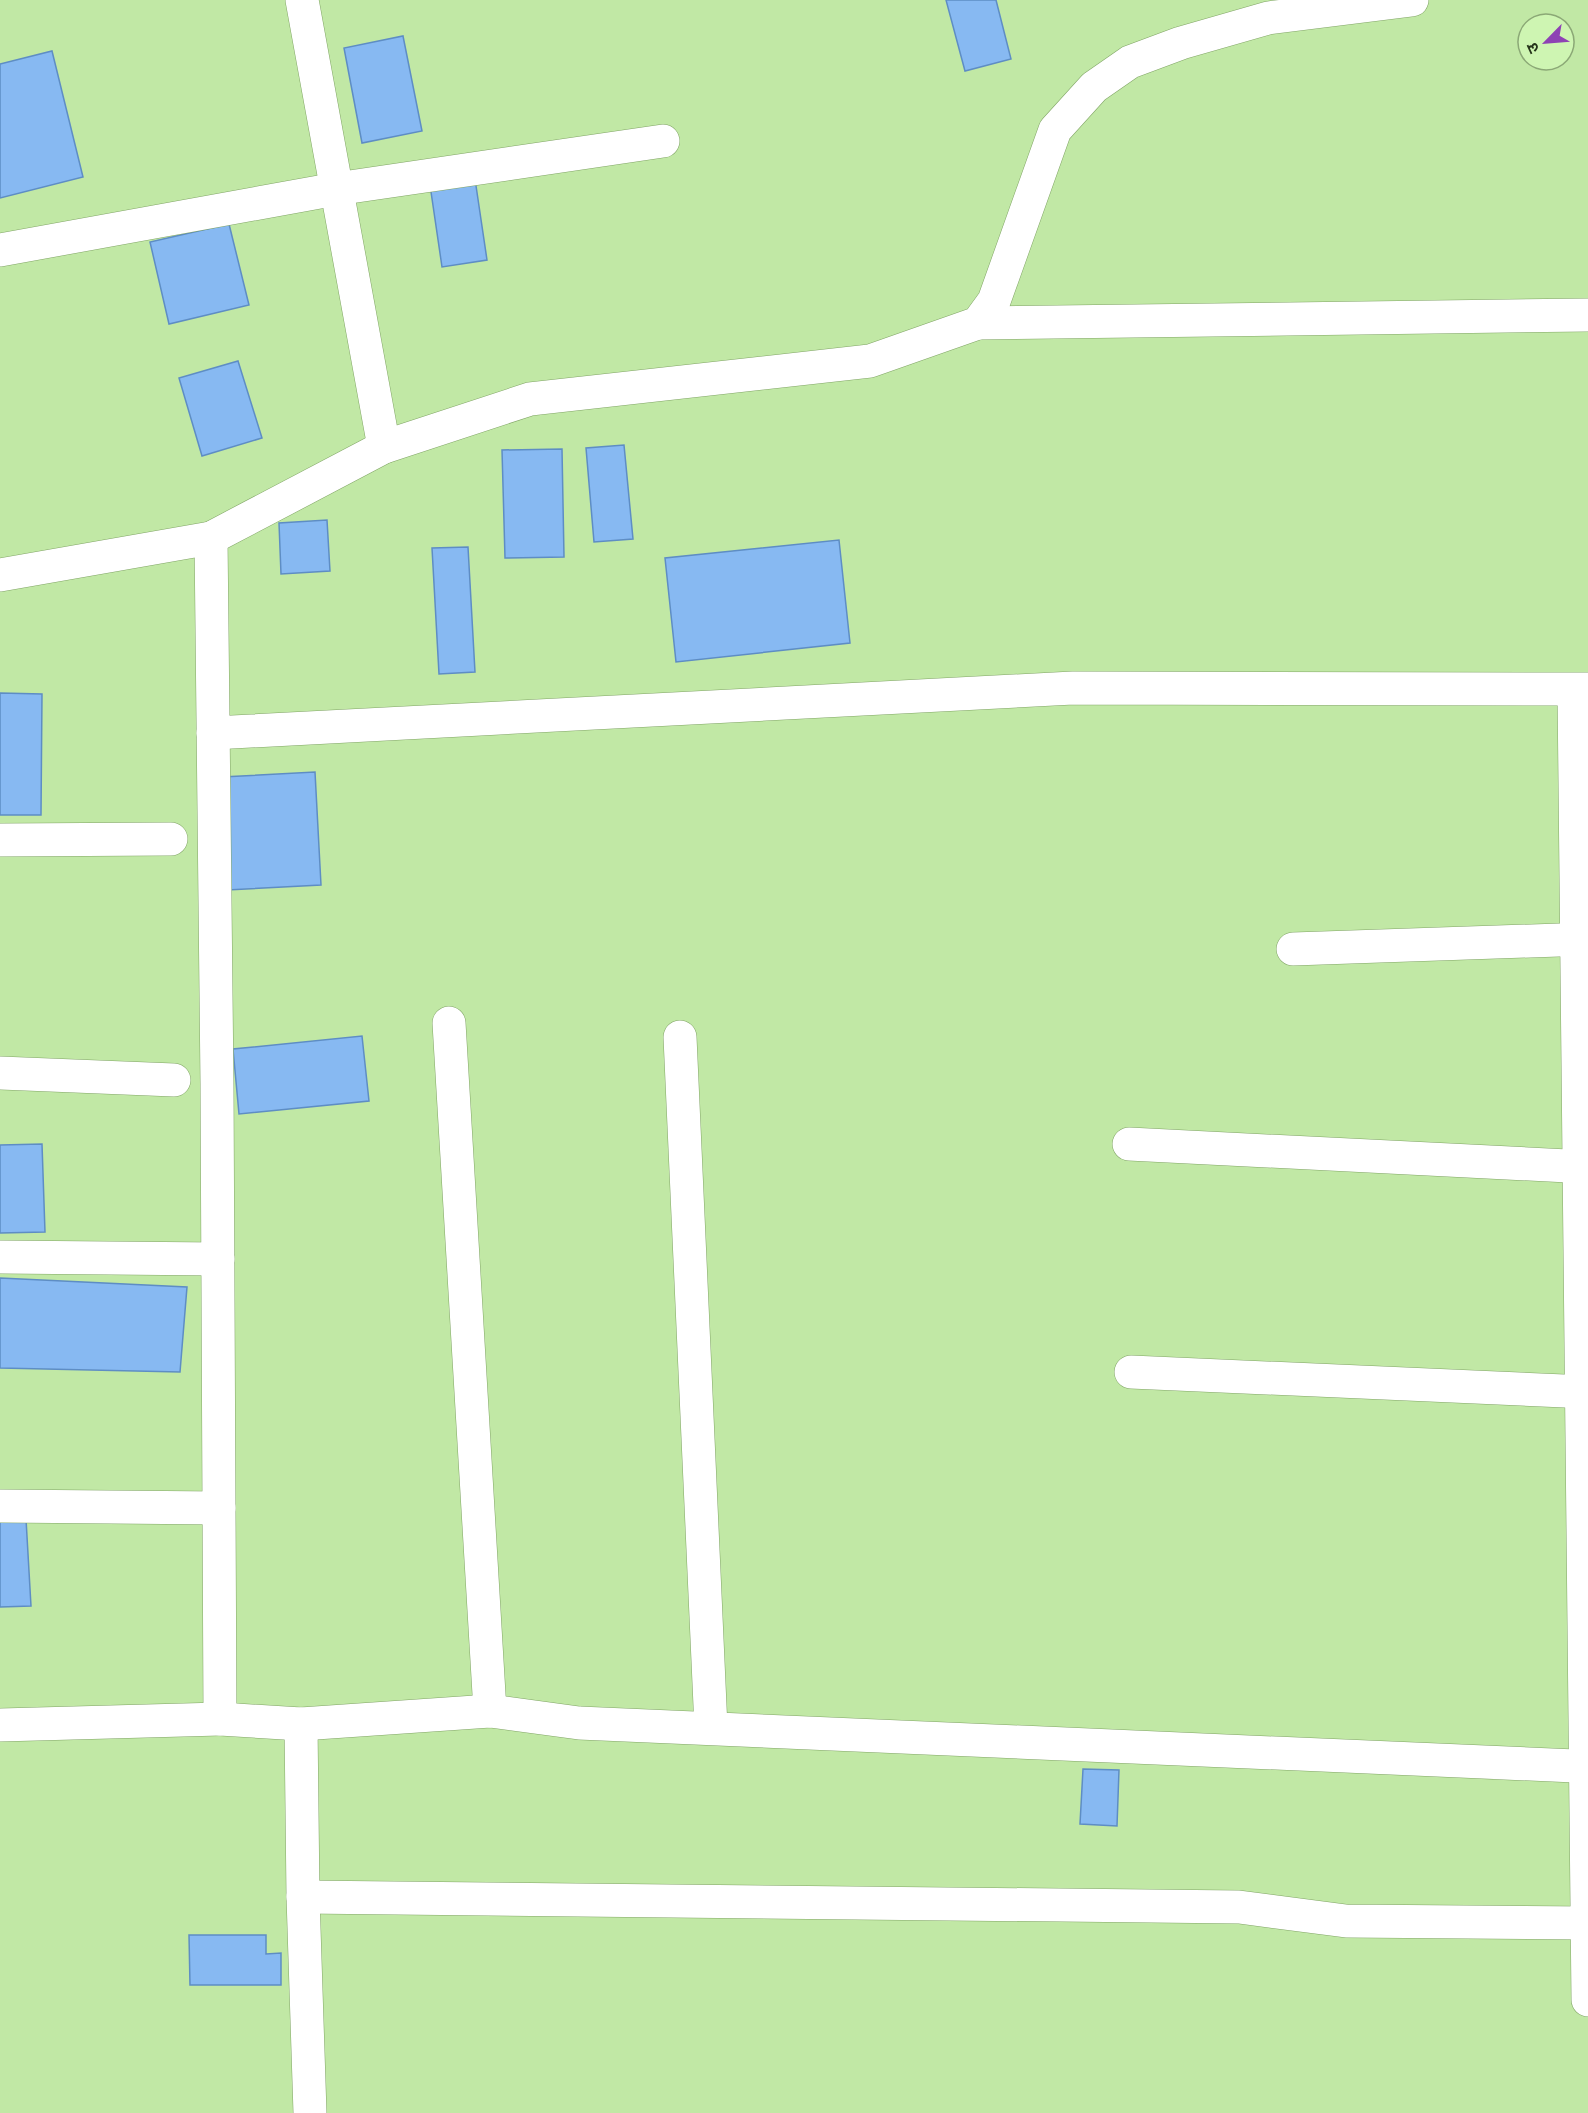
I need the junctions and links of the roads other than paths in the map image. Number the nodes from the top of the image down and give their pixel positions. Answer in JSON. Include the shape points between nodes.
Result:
{"nodes":[{"id":1,"x":302,"y":0,"type":"edge"},
{"id":2,"x":1412,"y":0,"type":"edge"},
{"id":3,"x":663,"y":141,"type":"dead end"},
{"id":4,"x":336,"y":189,"type":"junction"},
{"id":5,"x":0,"y":250,"type":"edge"},
{"id":6,"x":1588,"y":315,"type":"edge"},
{"id":7,"x":978,"y":323,"type":"junction"},
{"id":8,"x":384,"y":447,"type":"junction"},
{"id":9,"x":211,"y":538,"type":"junction"},
{"id":10,"x":0,"y":575,"type":"edge"},
{"id":11,"x":1581,"y":690,"type":"edge"},
{"id":12,"x":213,"y":733,"type":"junction"},
{"id":13,"x":171,"y":839,"type":"dead end"},
{"id":14,"x":0,"y":840,"type":"edge"},
{"id":15,"x":1582,"y":939,"type":"edge"},
{"id":16,"x":1293,"y":949,"type":"dead end"},
{"id":17,"x":449,"y":1023,"type":"dead end"},
{"id":18,"x":680,"y":1037,"type":"dead end"},
{"id":19,"x":0,"y":1073,"type":"edge"},
{"id":20,"x":174,"y":1080,"type":"dead end"},
{"id":21,"x":1129,"y":1144,"type":"dead end"},
{"id":22,"x":1584,"y":1166,"type":"edge"},
{"id":23,"x":0,"y":1257,"type":"edge"},
{"id":24,"x":218,"y":1259,"type":"junction"},
{"id":25,"x":1131,"y":1372,"type":"dead end"},
{"id":26,"x":1585,"y":1392,"type":"edge"},
{"id":27,"x":0,"y":1506,"type":"edge"},
{"id":28,"x":219,"y":1508,"type":"junction"},
{"id":29,"x":1586,"y":1655,"type":"edge"},
{"id":30,"x":490,"y":1711,"type":"junction"},
{"id":31,"x":220,"y":1719,"type":"junction"},
{"id":32,"x":301,"y":1724,"type":"junction"},
{"id":33,"x":0,"y":1725,"type":"edge"},
{"id":34,"x":711,"y":1728,"type":"junction"},
{"id":35,"x":1586,"y":1768,"type":"junction"},
{"id":36,"x":303,"y":1897,"type":"junction"},
{"id":37,"x":1587,"y":1923,"type":"edge"},
{"id":38,"x":1588,"y":2000,"type":"edge"},
{"id":39,"x":310,"y":2113,"type":"edge"}],
"edges":[{"from":1,"to":4,"type":"street"},
{"from":2,"to":7,"type":"street","via":[[1268,18],[1130,62],[1094,87],[1055,130],[994,301]]},
{"from":3,"to":4,"type":"street"},
{"from":4,"to":5,"type":"street"},
{"from":4,"to":8,"type":"street"},
{"from":6,"to":7,"type":"street"},
{"from":7,"to":8,"type":"street","via":[[870,361],[530,399]]},
{"from":8,"to":9,"type":"street"},
{"from":9,"to":10,"type":"street"},
{"from":9,"to":12,"type":"street"},
{"from":11,"to":12,"type":"street","via":[[1073,688]]},
{"from":11,"to":15,"type":"street"},
{"from":12,"to":24,"type":"street"},
{"from":13,"to":14,"type":"street"},
{"from":15,"to":16,"type":"street"},
{"from":15,"to":22,"type":"street"},
{"from":17,"to":30,"type":"street"},
{"from":18,"to":34,"type":"street"},
{"from":19,"to":20,"type":"street"},
{"from":21,"to":22,"type":"street"},
{"from":22,"to":26,"type":"street"},
{"from":23,"to":24,"type":"street"},
{"from":24,"to":28,"type":"street"},
{"from":25,"to":26,"type":"street"},
{"from":26,"to":29,"type":"street"},
{"from":27,"to":28,"type":"street"},
{"from":28,"to":31,"type":"street"},
{"from":29,"to":35,"type":"street"},
{"from":30,"to":32,"type":"street"},
{"from":30,"to":34,"type":"street","via":[[579,1723]]},
{"from":31,"to":32,"type":"street"},
{"from":31,"to":33,"type":"street"},
{"from":32,"to":36,"type":"street"},
{"from":34,"to":35,"type":"street"},
{"from":35,"to":37,"type":"street"},
{"from":36,"to":37,"type":"street","via":[[1239,1907],[1346,1921]]},
{"from":36,"to":39,"type":"street"},
{"from":37,"to":38,"type":"street"}]}
